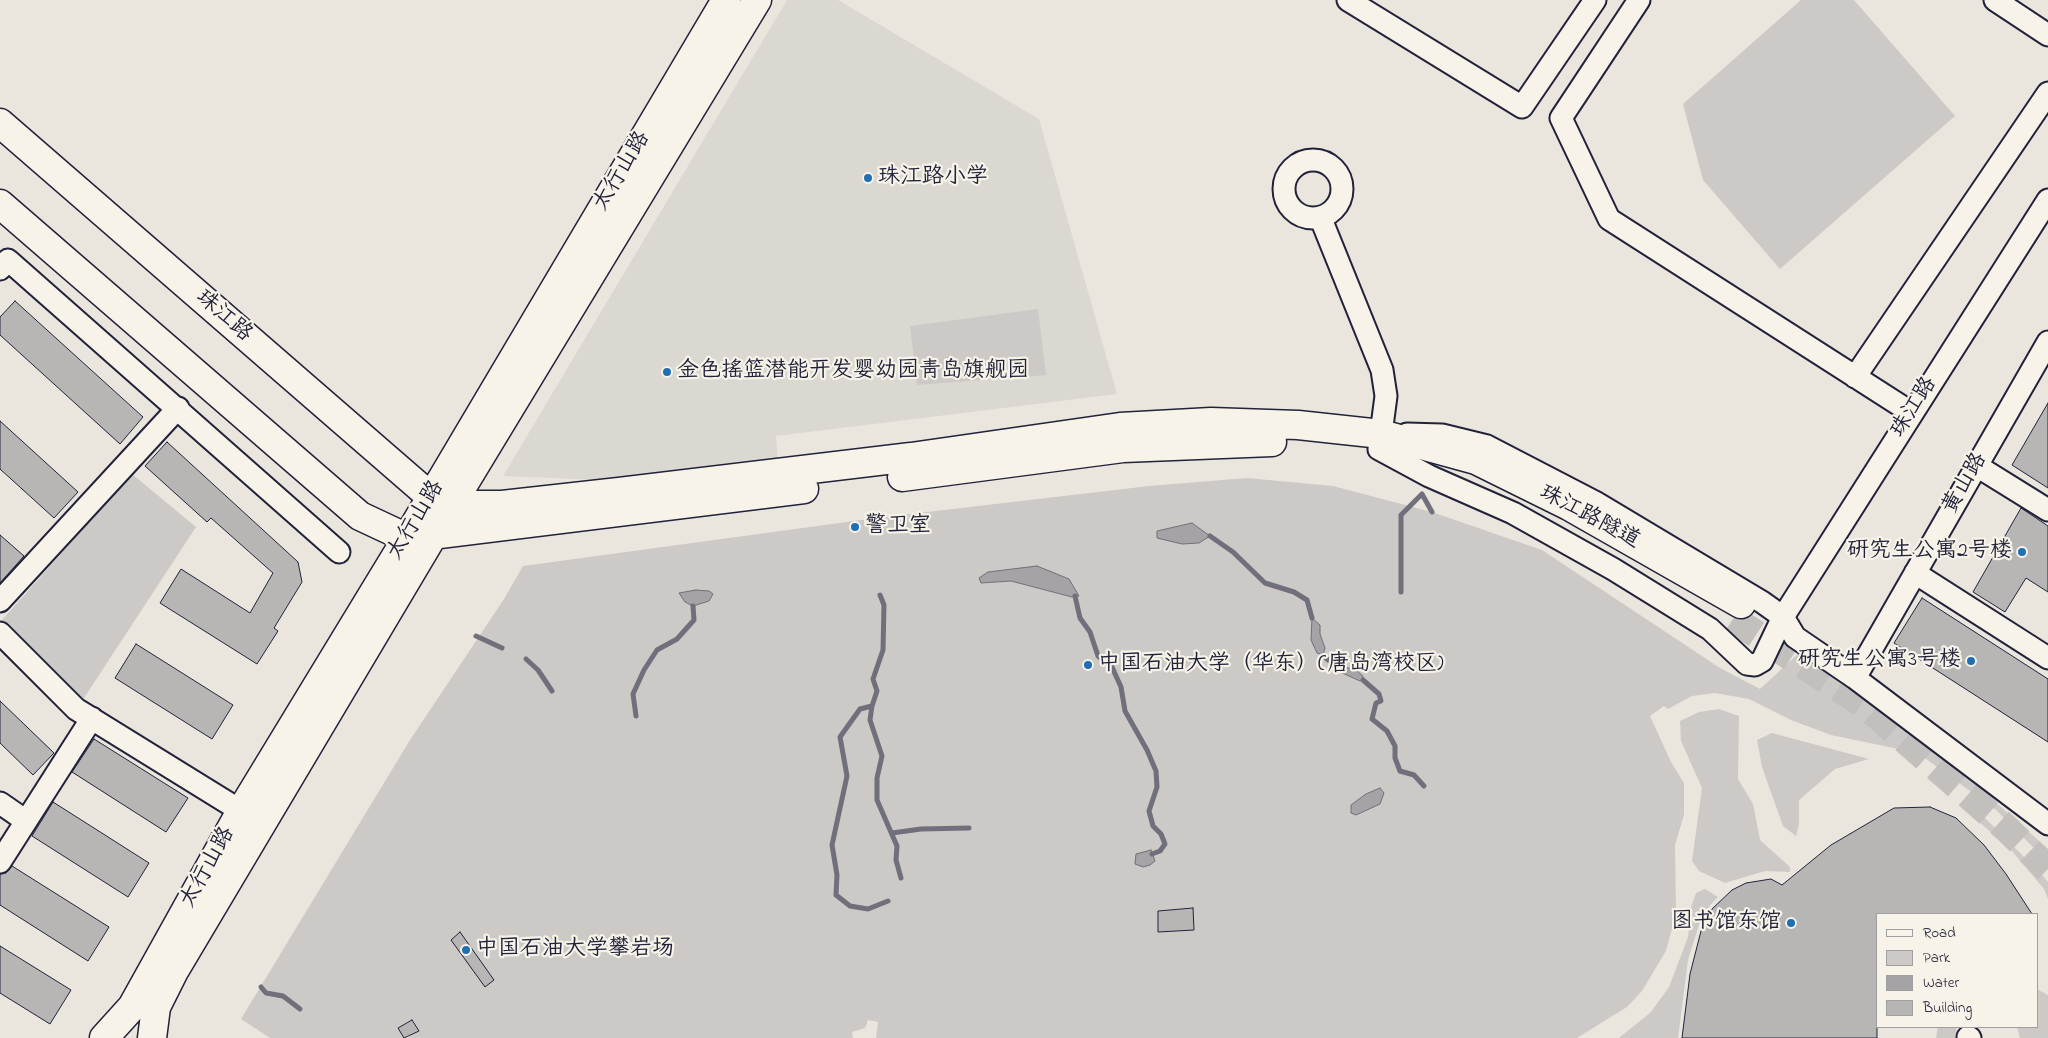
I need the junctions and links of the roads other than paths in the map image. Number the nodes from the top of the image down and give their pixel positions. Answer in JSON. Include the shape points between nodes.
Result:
{"nodes":[{"id":1,"x":726,"y":0,"type":"edge"},
{"id":2,"x":757,"y":0,"type":"edge"},
{"id":3,"x":1348,"y":0,"type":"edge"},
{"id":4,"x":1595,"y":0,"type":"edge"},
{"id":5,"x":1639,"y":0,"type":"edge"},
{"id":6,"x":1995,"y":0,"type":"edge"},
{"id":7,"x":2048,"y":35,"type":"edge"},
{"id":8,"x":2048,"y":94,"type":"edge"},
{"id":9,"x":0,"y":124,"type":"edge"},
{"id":10,"x":2048,"y":200,"type":"edge"},
{"id":11,"x":0,"y":204,"type":"edge"},
{"id":12,"x":1321,"y":218,"type":"dead end"},
{"id":13,"x":0,"y":269,"type":"edge"},
{"id":14,"x":2048,"y":342,"type":"edge"},
{"id":15,"x":1855,"y":377,"type":"junction"},
{"id":16,"x":178,"y":408,"type":"junction"},
{"id":17,"x":1912,"y":413,"type":"junction"},
{"id":18,"x":1380,"y":441,"type":"junction"},
{"id":19,"x":1976,"y":466,"type":"junction"},
{"id":20,"x":441,"y":501,"type":"junction"},
{"id":21,"x":2048,"y":510,"type":"edge"},
{"id":22,"x":434,"y":535,"type":"junction"},
{"id":23,"x":407,"y":538,"type":"junction"},
{"id":24,"x":339,"y":552,"type":"dead end"},
{"id":25,"x":1915,"y":573,"type":"junction"},
{"id":26,"x":0,"y":601,"type":"edge"},
{"id":27,"x":1737,"y":611,"type":"tunnel mouth"},
{"id":28,"x":1783,"y":617,"type":"junction"},
{"id":29,"x":4,"y":644,"type":"edge"},
{"id":30,"x":2048,"y":658,"type":"edge"},
{"id":31,"x":1855,"y":678,"type":"junction"},
{"id":32,"x":92,"y":718,"type":"junction"},
{"id":33,"x":0,"y":803,"type":"edge"},
{"id":34,"x":241,"y":811,"type":"junction"},
{"id":35,"x":26,"y":822,"type":"junction"},
{"id":36,"x":2048,"y":824,"type":"edge"},
{"id":37,"x":0,"y":862,"type":"edge"},
{"id":38,"x":104,"y":1038,"type":"edge"},
{"id":39,"x":152,"y":1038,"type":"edge"}],
"edges":[{"from":1,"to":20,"type":"main road","name":"太行山路"},
{"from":2,"to":20,"type":"main road","name":"太行山路"},
{"from":3,"to":4,"type":"street","via":[[1522,107]]},
{"from":5,"to":15,"type":"street","via":[[1561,118],[1609,219]]},
{"from":6,"to":7,"type":"street"},
{"from":8,"to":15,"type":"street"},
{"from":9,"to":20,"type":"main road","name":"珠江路"},
{"from":10,"to":17,"type":"street","name":"珠江路"},
{"from":11,"to":23,"type":"main road","via":[[360,516]]},
{"from":12,"to":18,"type":"street","via":[[1382,370],[1386,396]]},
{"from":13,"to":16,"type":"street","via":[[8,260]]},
{"from":14,"to":19,"type":"street","name":"黄山路"},
{"from":15,"to":17,"type":"street"},
{"from":16,"to":24,"type":"street"},
{"from":16,"to":26,"type":"street"},
{"from":17,"to":28,"type":"street","name":"珠江路"},
{"from":18,"to":20,"type":"main road","via":[[1298,425],[1210,422],[1120,427],[901,458],[502,505]]},
{"from":18,"to":22,"type":"main road","via":[[1226,442],[1123,448]]},
{"from":18,"to":27,"type":"main road","name":"珠江路隧道","via":[[1428,453]]},
{"from":18,"to":28,"type":"street","via":[[1442,435],[1487,446],[1595,502]]},
{"from":18,"to":28,"type":"street","name":"珠江路","via":[[1429,476],[1512,513],[1613,569],[1710,628],[1747,664],[1755,665],[1762,661]]},
{"from":19,"to":21,"type":"street"},
{"from":19,"to":25,"type":"street","name":"黄山路"},
{"from":20,"to":22,"type":"main road","name":"太行山路"},
{"from":20,"to":23,"type":"main road","name":"太行山路"},
{"from":22,"to":23,"type":"main road"},
{"from":22,"to":39,"type":"main road","name":"太行山路","via":[[174,971],[156,1007]]},
{"from":23,"to":34,"type":"main road","name":"太行山路"},
{"from":25,"to":30,"type":"street"},
{"from":25,"to":31,"type":"street","name":"黄山路"},
{"from":28,"to":31,"type":"street","via":[[1794,637]]},
{"from":29,"to":32,"type":"street","via":[[76,708]]},
{"from":31,"to":36,"type":"street"},
{"from":32,"to":34,"type":"street"},
{"from":32,"to":35,"type":"street"},
{"from":33,"to":35,"type":"street"},
{"from":34,"to":38,"type":"main road","name":"太行山路","via":[[132,1007]]},
{"from":35,"to":37,"type":"street"}]}
